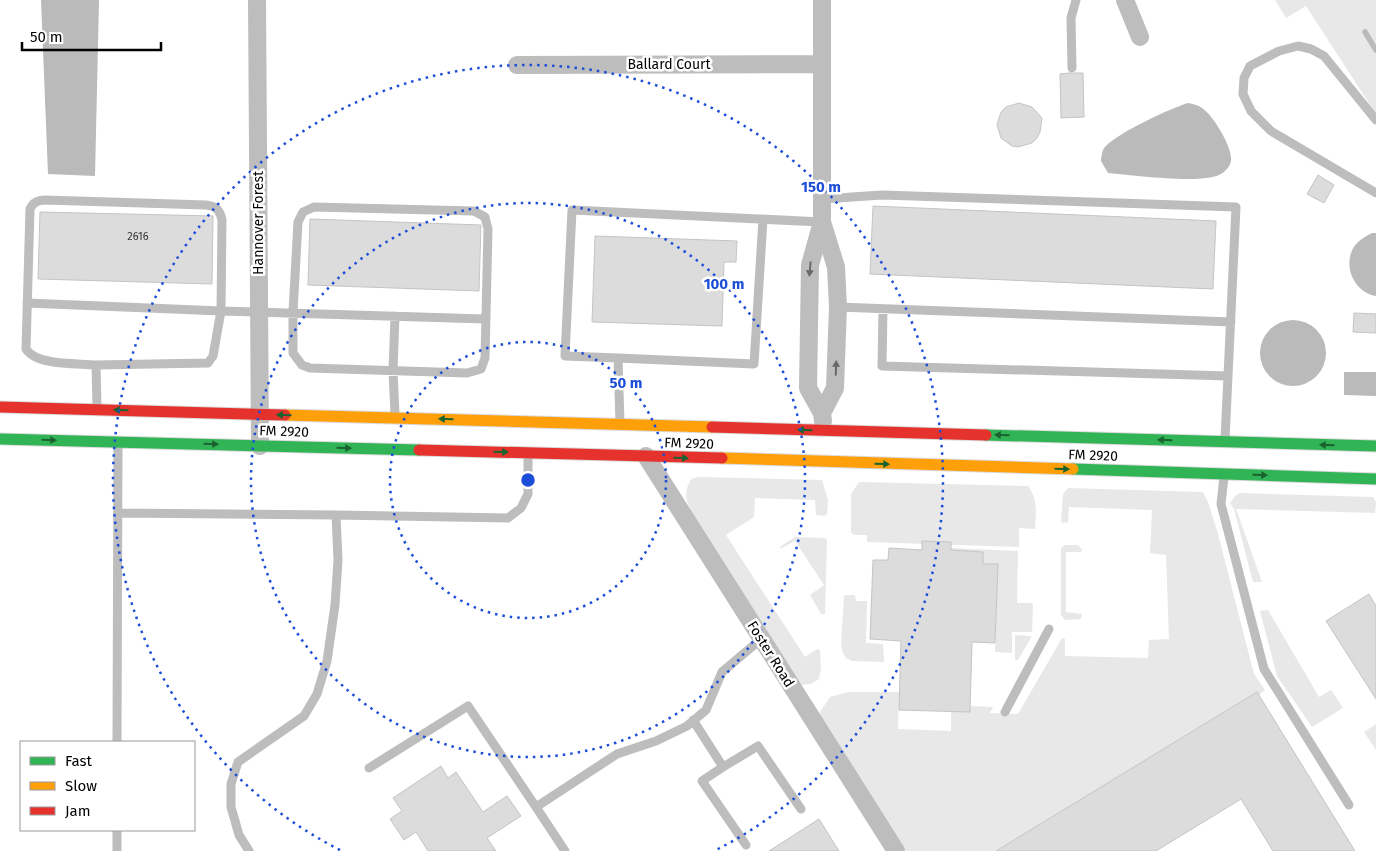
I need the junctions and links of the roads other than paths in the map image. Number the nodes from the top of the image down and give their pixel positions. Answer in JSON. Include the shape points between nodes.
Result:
{"nodes":[{"id":1,"x":257,"y":0,"type":"edge"},
{"id":2,"x":822,"y":0,"type":"edge"},
{"id":3,"x":1076,"y":0,"type":"edge"},
{"id":4,"x":1125,"y":0,"type":"edge"},
{"id":5,"x":1140,"y":37,"type":"dead end"},
{"id":6,"x":822,"y":64,"type":"junction"},
{"id":7,"x":517,"y":65,"type":"dead end"},
{"id":8,"x":1072,"y":68,"type":"dead end"},
{"id":9,"x":1376,"y":120,"type":"edge"},
{"id":10,"x":1376,"y":193,"type":"edge"},
{"id":11,"x":822,"y":198,"type":"junction"},
{"id":12,"x":763,"y":219,"type":"junction"},
{"id":13,"x":822,"y":222,"type":"junction"},
{"id":14,"x":27,"y":303,"type":"junction"},
{"id":15,"x":838,"y":308,"type":"junction"},
{"id":16,"x":883,"y":309,"type":"junction"},
{"id":17,"x":221,"y":312,"type":"junction"},
{"id":18,"x":259,"y":312,"type":"junction"},
{"id":19,"x":293,"y":312,"type":"junction"},
{"id":20,"x":395,"y":316,"type":"junction"},
{"id":21,"x":485,"y":319,"type":"junction"},
{"id":22,"x":1231,"y":322,"type":"junction"},
{"id":23,"x":618,"y":358,"type":"junction"},
{"id":24,"x":96,"y":365,"type":"junction"},
{"id":25,"x":393,"y":371,"type":"junction"},
{"id":26,"x":1228,"y":376,"type":"junction"},
{"id":27,"x":0,"y":407,"type":"edge"},
{"id":28,"x":98,"y":409,"type":"junction"},
{"id":29,"x":259,"y":414,"type":"junction"},
{"id":30,"x":395,"y":418,"type":"junction"},
{"id":31,"x":823,"y":422,"type":"junction"},
{"id":32,"x":620,"y":424,"type":"junction"},
{"id":33,"x":0,"y":439,"type":"edge"},
{"id":34,"x":1225,"y":441,"type":"junction"},
{"id":35,"x":118,"y":442,"type":"junction"},
{"id":36,"x":260,"y":446,"type":"junction"},
{"id":37,"x":1376,"y":446,"type":"edge"},
{"id":38,"x":528,"y":453,"type":"junction"},
{"id":39,"x":646,"y":456,"type":"junction"},
{"id":40,"x":1224,"y":474,"type":"junction"},
{"id":41,"x":1376,"y":479,"type":"edge"},
{"id":42,"x":118,"y":513,"type":"junction"},
{"id":43,"x":336,"y":515,"type":"junction"},
{"id":44,"x":1049,"y":629,"type":"dead end"},
{"id":45,"x":761,"y":639,"type":"junction"},
{"id":46,"x":1005,"y":712,"type":"dead end"},
{"id":47,"x":693,"y":720,"type":"junction"},
{"id":48,"x":118,"y":741,"type":"edge"},
{"id":49,"x":723,"y":767,"type":"junction"},
{"id":50,"x":369,"y":768,"type":"dead end"},
{"id":51,"x":1349,"y":805,"type":"dead end"},
{"id":52,"x":536,"y":807,"type":"junction"},
{"id":53,"x":801,"y":809,"type":"dead end"},
{"id":54,"x":117,"y":831,"type":"edge"},
{"id":55,"x":746,"y":845,"type":"dead end"},
{"id":56,"x":117,"y":851,"type":"edge"},
{"id":57,"x":249,"y":851,"type":"edge"},
{"id":58,"x":565,"y":851,"type":"edge"},
{"id":59,"x":896,"y":851,"type":"edge"}],
"edges":[{"from":1,"to":18,"type":"street","name":"Hannover Forest"},
{"from":2,"to":6,"type":"street"},
{"from":3,"to":8,"type":"lane","via":[[1071,18]]},
{"from":4,"to":5,"type":"street"},
{"from":6,"to":7,"type":"street","name":"Ballard Court"},
{"from":6,"to":11,"type":"street"},
{"from":9,"to":10,"type":"lane","via":[[1324,56],[1311,49],[1298,46],[1279,51],[1250,66],[1244,78],[1243,94],[1251,111],[1270,131]]},
{"from":11,"to":13,"type":"street"},
{"from":11,"to":22,"type":"lane","via":[[882,194],[1236,207]]},
{"from":12,"to":13,"type":"lane"},
{"from":12,"to":23,"type":"lane","via":[[754,364]]},
{"from":12,"to":23,"type":"lane","via":[[572,210],[565,356]]},
{"from":13,"to":15,"type":"street","via":[[836,267]]},
{"from":13,"to":31,"type":"street","one_way":true,"via":[[810,265],[808,388]]},
{"from":14,"to":17,"type":"lane"},
{"from":14,"to":17,"type":"lane","via":[[30,209],[40,200],[206,205],[216,207],[222,220]]},
{"from":14,"to":24,"type":"lane","via":[[26,349],[29,354],[42,360]]},
{"from":15,"to":16,"type":"lane"},
{"from":31,"to":15,"type":"street","one_way":true,"via":[[835,388]]},
{"from":16,"to":22,"type":"lane"},
{"from":16,"to":26,"type":"lane","via":[[882,366]]},
{"from":17,"to":18,"type":"lane"},
{"from":17,"to":24,"type":"lane","via":[[213,356],[208,363]]},
{"from":18,"to":19,"type":"lane"},
{"from":18,"to":29,"type":"street","name":"Hannover Forest"},
{"from":19,"to":20,"type":"lane"},
{"from":19,"to":21,"type":"lane","via":[[298,222],[303,212],[314,207],[474,211],[486,217],[488,229]]},
{"from":19,"to":25,"type":"lane","via":[[293,353],[302,365]]},
{"from":20,"to":21,"type":"lane"},
{"from":20,"to":25,"type":"lane"},
{"from":21,"to":25,"type":"lane","via":[[485,358],[481,369],[467,374]]},
{"from":22,"to":26,"type":"lane"},
{"from":23,"to":32,"type":"lane"},
{"from":24,"to":28,"type":"lane"},
{"from":25,"to":30,"type":"lane"},
{"from":26,"to":34,"type":"lane"},
{"from":27,"to":28,"type":"main road","name":"FM 2920","number":"FM 2920"},
{"from":29,"to":28,"type":"main road","name":"FM 2920","number":"FM 2920","one_way":true},
{"from":30,"to":29,"type":"main road","name":"FM 2920","number":"FM 2920","one_way":true},
{"from":29,"to":36,"type":"street","name":"Hannover Forest"},
{"from":32,"to":30,"type":"main road","name":"FM 2920","number":"FM 2920","one_way":true},
{"from":31,"to":32,"type":"main road","name":"FM 2920","number":"FM 2920","one_way":true},
{"from":34,"to":31,"type":"main road","name":"FM 2920","number":"FM 2920","one_way":true},
{"from":33,"to":35,"type":"main road","name":"FM 2920","number":"FM 2920","one_way":true},
{"from":37,"to":34,"type":"main road","name":"FM 2920","number":"FM 2920","one_way":true},
{"from":35,"to":36,"type":"main road","name":"FM 2920","number":"FM 2920","one_way":true},
{"from":35,"to":42,"type":"lane"},
{"from":36,"to":38,"type":"main road","name":"FM 2920","number":"FM 2920","one_way":true},
{"from":38,"to":39,"type":"main road","name":"FM 2920","number":"FM 2920"},
{"from":38,"to":43,"type":"lane","via":[[528,494],[521,508],[508,518]]},
{"from":39,"to":40,"type":"main road","name":"FM 2920","number":"FM 2920","one_way":true},
{"from":39,"to":45,"type":"street","name":"Foster Road"},
{"from":40,"to":41,"type":"main road","name":"FM 2920","number":"FM 2920","one_way":true},
{"from":40,"to":51,"type":"lane","via":[[1221,504],[1264,670]]},
{"from":42,"to":43,"type":"lane"},
{"from":42,"to":48,"type":"lane"},
{"from":43,"to":57,"type":"lane","via":[[335,605],[327,660],[317,694],[304,716],[238,762],[231,784],[231,807],[239,835]]},
{"from":44,"to":46,"type":"lane"},
{"from":45,"to":47,"type":"lane","via":[[722,672],[706,710]]},
{"from":45,"to":59,"type":"street","name":"Foster Road"},
{"from":47,"to":49,"type":"lane"},
{"from":47,"to":52,"type":"lane","via":[[656,741],[617,754]]},
{"from":49,"to":53,"type":"lane","via":[[758,746]]},
{"from":49,"to":55,"type":"lane","via":[[702,781]]},
{"from":50,"to":52,"type":"lane","via":[[468,706]]},
{"from":52,"to":58,"type":"lane"},
{"from":54,"to":56,"type":"lane"}]}
